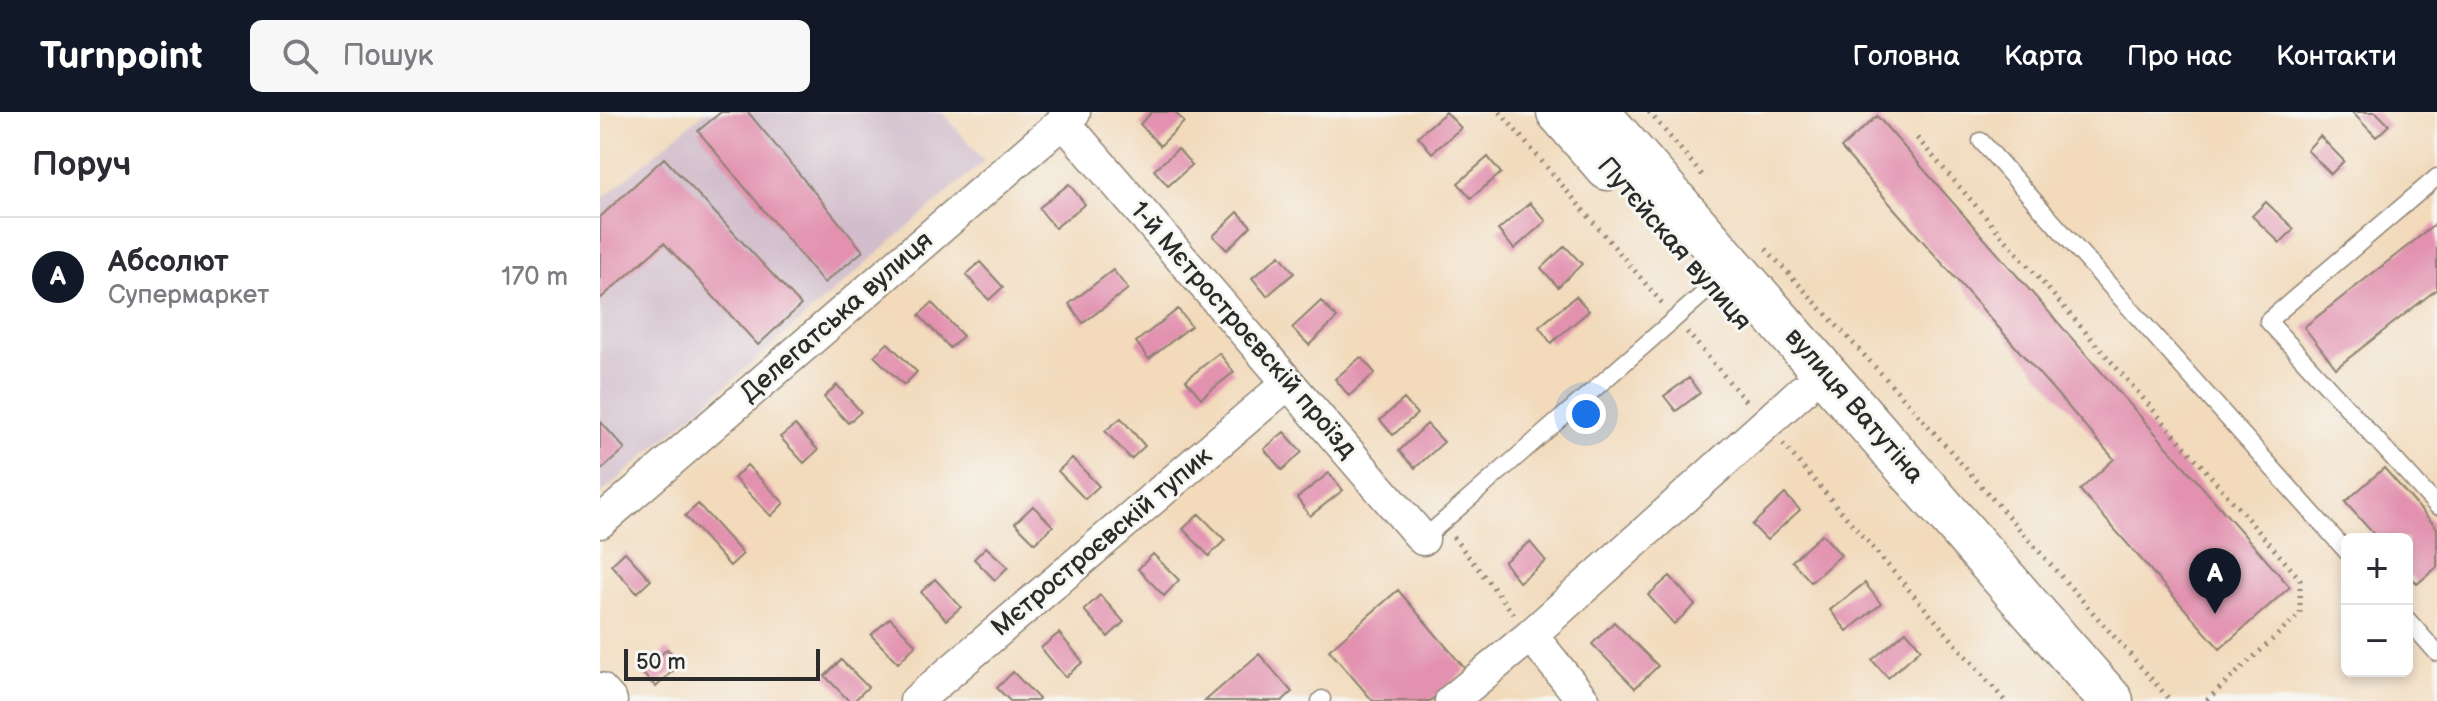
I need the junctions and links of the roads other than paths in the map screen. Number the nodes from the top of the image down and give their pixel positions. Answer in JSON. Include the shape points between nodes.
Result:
{"nodes":[{"id":1,"x":1559,"y":112,"type":"edge"},
{"id":2,"x":1597,"y":112,"type":"edge"},
{"id":3,"x":1069,"y":117,"type":"edge"},
{"id":4,"x":1981,"y":141,"type":"dead end"},
{"id":5,"x":2437,"y":177,"type":"edge"},
{"id":6,"x":1711,"y":287,"type":"junction"},
{"id":7,"x":1288,"y":383,"type":"junction"},
{"id":8,"x":1802,"y":391,"type":"junction"},
{"id":9,"x":2437,"y":506,"type":"edge"},
{"id":10,"x":600,"y":522,"type":"edge"},
{"id":11,"x":1432,"y":531,"type":"joint"},
{"id":12,"x":2341,"y":545,"type":"edge"},
{"id":13,"x":2413,"y":626,"type":"edge"},
{"id":14,"x":1531,"y":635,"type":"junction"},
{"id":15,"x":2437,"y":653,"type":"edge"},
{"id":16,"x":600,"y":689,"type":"edge"},
{"id":17,"x":611,"y":701,"type":"edge"},
{"id":18,"x":916,"y":701,"type":"edge"},
{"id":19,"x":1451,"y":701,"type":"edge"},
{"id":20,"x":1584,"y":701,"type":"edge"},
{"id":21,"x":2072,"y":701,"type":"edge"},
{"id":22,"x":2111,"y":701,"type":"edge"}],
"edges":[{"from":1,"to":6,"type":"main road","name":"Путєйская вулиця"},
{"from":2,"to":22,"type":"main road","name":"вулиця Ватутіна"},
{"from":3,"to":7,"type":"street","name":"1-й Мєтростроєвскій проїзд"},
{"from":3,"to":10,"type":"street","name":"Делегатська вулиця"},
{"from":4,"to":12,"type":"lane"},
{"from":5,"to":9,"type":"lane","via":[[2268,321]]},
{"from":6,"to":8,"type":"main road","name":"Путєйская вулиця"},
{"from":6,"to":11,"type":"lane"},
{"from":7,"to":11,"type":"street","name":"1-й Мєтростроєвскій проїзд"},
{"from":7,"to":18,"type":"street","name":"Мєтростроєвскій тупик"},
{"from":8,"to":14,"type":"street"},
{"from":8,"to":21,"type":"main road","name":"Путєйская вулиця"},
{"from":13,"to":15,"type":"lane"},
{"from":14,"to":19,"type":"street"},
{"from":14,"to":20,"type":"street"},
{"from":16,"to":17,"type":"street"}]}
